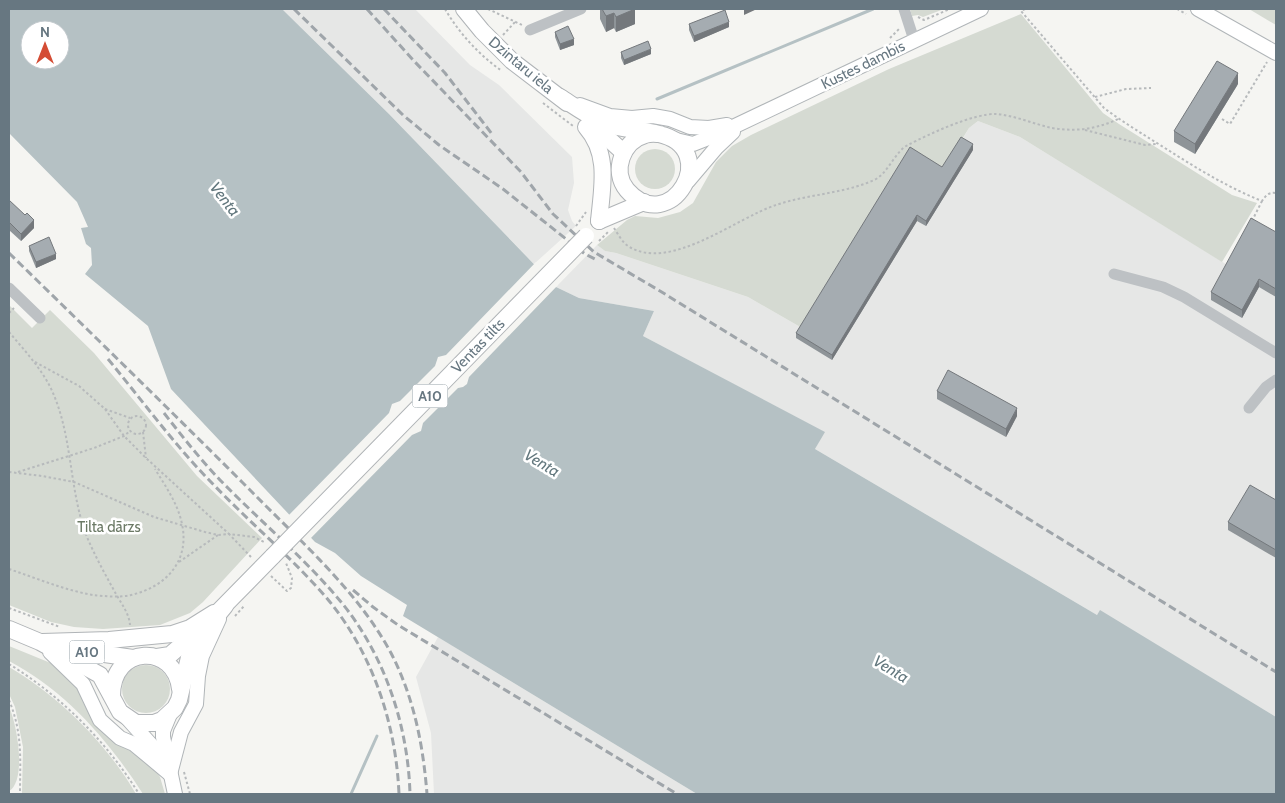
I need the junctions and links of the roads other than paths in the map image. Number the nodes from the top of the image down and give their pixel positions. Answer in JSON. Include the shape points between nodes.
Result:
{"nodes":[{"id":1,"x":464,"y":9,"type":"edge"},
{"id":2,"x":581,"y":9,"type":"edge"},
{"id":3,"x":981,"y":9,"type":"edge"},
{"id":4,"x":1198,"y":9,"type":"edge"},
{"id":5,"x":904,"y":17,"type":"edge"},
{"id":6,"x":530,"y":30,"type":"road end"},
{"id":7,"x":914,"y":40,"type":"junction"},
{"id":8,"x":1272,"y":58,"type":"edge"},
{"id":9,"x":560,"y":97,"type":"junction"},
{"id":10,"x":745,"y":122,"type":"junction"},
{"id":11,"x":668,"y":137,"type":"junction"},
{"id":12,"x":623,"y":152,"type":"junction"},
{"id":13,"x":620,"y":174,"type":"junction"},
{"id":14,"x":688,"y":181,"type":"junction"},
{"id":15,"x":644,"y":202,"type":"junction"},
{"id":16,"x":599,"y":221,"type":"junction"},
{"id":17,"x":1114,"y":274,"type":"dead end"},
{"id":18,"x":9,"y":288,"type":"edge"},
{"id":19,"x":40,"y":318,"type":"dead end"},
{"id":20,"x":1276,"y":353,"type":"edge"},
{"id":21,"x":1276,"y":380,"type":"edge"},
{"id":22,"x":1266,"y":387,"type":"junction"},
{"id":23,"x":1276,"y":394,"type":"edge"},
{"id":24,"x":1249,"y":408,"type":"dead end"},
{"id":25,"x":229,"y":613,"type":"junction"},
{"id":26,"x":9,"y":629,"type":"edge"},
{"id":27,"x":40,"y":642,"type":"junction"},
{"id":28,"x":157,"y":657,"type":"junction"},
{"id":29,"x":134,"y":658,"type":"junction"},
{"id":30,"x":180,"y":692,"type":"junction"},
{"id":31,"x":112,"y":696,"type":"junction"},
{"id":32,"x":170,"y":714,"type":"junction"},
{"id":33,"x":127,"y":718,"type":"junction"},
{"id":34,"x":177,"y":772,"type":"junction"},
{"id":35,"x":175,"y":794,"type":"edge"}],
"edges":[{"from":1,"to":9,"type":"highway","name":"Dzintaru iela","via":[[512,61]]},
{"from":2,"to":6,"type":"street"},
{"from":3,"to":7,"type":"main road","name":"Kustes dambis"},
{"from":4,"to":8,"type":"main road"},
{"from":5,"to":7,"type":"street"},
{"from":7,"to":10,"type":"main road","name":"Kustes dambis"},
{"from":9,"to":10,"type":"main road","via":[[610,116],[653,116],[690,127],[709,128]]},
{"from":9,"to":11,"type":"highway","via":[[604,123]]},
{"from":9,"to":12,"type":"highway"},
{"from":9,"to":16,"type":"highway","via":[[599,145],[602,159]]},
{"from":10,"to":11,"type":"main road","via":[[693,144]]},
{"from":10,"to":14,"type":"main road","via":[[716,148]]},
{"from":11,"to":12,"type":"highway","via":[[646,134]]},
{"from":11,"to":14,"type":"highway","via":[[685,152],[690,166]]},
{"from":12,"to":13,"type":"highway","number":"A10"},
{"from":13,"to":15,"type":"highway","via":[[632,196]]},
{"from":13,"to":16,"type":"highway","number":"A10"},
{"from":14,"to":15,"type":"highway","number":"A10","via":[[670,200],[657,204]]},
{"from":15,"to":16,"type":"highway","number":"A10"},
{"from":16,"to":25,"type":"highway","name":"Ventas tilts","number":"A10","bridge":true,"via":[[591,240]]},
{"from":17,"to":20,"type":"street","via":[[1163,287],[1184,297]]},
{"from":18,"to":19,"type":"street"},
{"from":21,"to":22,"type":"street"},
{"from":22,"to":23,"type":"street"},
{"from":22,"to":24,"type":"street"},
{"from":25,"to":27,"type":"highway","via":[[172,634]]},
{"from":25,"to":28,"type":"highway","number":"A10","via":[[170,655]]},
{"from":25,"to":30,"type":"highway","number":"A10","via":[[198,639],[190,653]]},
{"from":25,"to":34,"type":"main road","via":[[202,656],[196,704],[181,732]]},
{"from":26,"to":27,"type":"highway","number":"A10"},
{"from":27,"to":29,"type":"highway","number":"A10"},
{"from":27,"to":31,"type":"highway","number":"A10","via":[[100,675]]},
{"from":27,"to":34,"type":"main road","via":[[82,684],[100,720],[115,734]]},
{"from":28,"to":29,"type":"highway","number":"A10"},
{"from":28,"to":30,"type":"highway","via":[[174,671]]},
{"from":29,"to":31,"type":"highway","number":"A10","via":[[116,673]]},
{"from":30,"to":32,"type":"highway","number":"A10"},
{"from":31,"to":33,"type":"highway","number":"A10"},
{"from":32,"to":33,"type":"highway","via":[[162,720],[145,724]]},
{"from":32,"to":34,"type":"main road","via":[[163,730]]},
{"from":33,"to":34,"type":"main road"},
{"from":34,"to":35,"type":"main road"}]}
